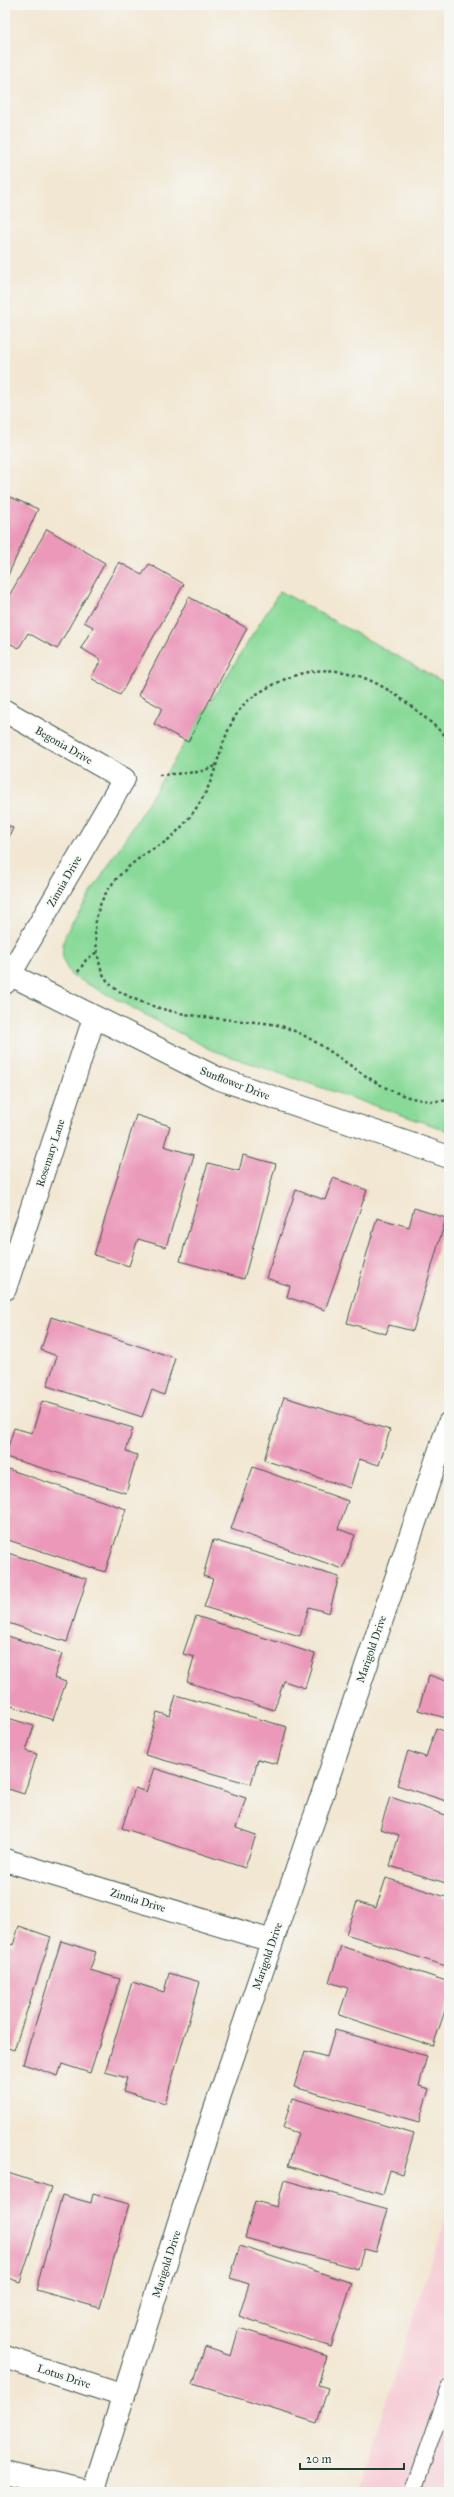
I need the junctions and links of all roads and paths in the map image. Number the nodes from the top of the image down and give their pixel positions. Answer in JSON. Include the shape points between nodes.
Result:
{"nodes":[{"id":1,"x":5,"y":711,"type":"edge"},
{"id":2,"x":449,"y":739,"type":"edge"},
{"id":3,"x":216,"y":766,"type":"junction"},
{"id":4,"x":159,"y":775,"type":"dead end"},
{"id":5,"x":124,"y":779,"type":"joint"},
{"id":6,"x":98,"y":952,"type":"junction"},
{"id":7,"x":78,"y":972,"type":"dead end"},
{"id":8,"x":7,"y":979,"type":"edge"},
{"id":9,"x":94,"y":1018,"type":"junction"},
{"id":10,"x":449,"y":1100,"type":"edge"},
{"id":11,"x":449,"y":1157,"type":"edge"},
{"id":12,"x":5,"y":1289,"type":"edge"},
{"id":13,"x":449,"y":1423,"type":"edge"},
{"id":14,"x":5,"y":1860,"type":"edge"},
{"id":15,"x":272,"y":1941,"type":"junction"},
{"id":16,"x":5,"y":2357,"type":"edge"},
{"id":17,"x":449,"y":2388,"type":"edge"},
{"id":18,"x":124,"y":2396,"type":"junction"},
{"id":19,"x":5,"y":2472,"type":"edge"},
{"id":20,"x":92,"y":2492,"type":"edge"},
{"id":21,"x":413,"y":2492,"type":"edge"}],
"edges":[{"from":1,"to":5,"type":"street","name":"Begonia Drive"},
{"from":2,"to":3,"type":"path","via":[[403,699],[366,677],[327,672],[305,674],[286,678],[246,702],[227,733]]},
{"from":3,"to":4,"type":"path","via":[[199,772]]},
{"from":3,"to":6,"type":"path","via":[[202,799],[182,827],[168,841],[147,852],[121,872],[109,887],[96,917]]},
{"from":5,"to":8,"type":"street","name":"Zinnia Drive"},
{"from":6,"to":7,"type":"path","via":[[86,960]]},
{"from":6,"to":10,"type":"path","via":[[106,980],[117,990],[138,1001],[158,1009],[185,1014],[284,1027],[388,1089],[414,1100]]},
{"from":8,"to":9,"type":"street","name":"Sunflower Drive"},
{"from":9,"to":11,"type":"street","name":"Sunflower Drive","via":[[217,1078]]},
{"from":9,"to":12,"type":"street","name":"Rosemary Lane"},
{"from":13,"to":15,"type":"street","name":"Marigold Drive"},
{"from":14,"to":15,"type":"street","name":"Zinnia Drive"},
{"from":15,"to":18,"type":"street","name":"Marigold Drive"},
{"from":16,"to":18,"type":"street","name":"Lotus Drive"},
{"from":17,"to":21,"type":"lane"},
{"from":18,"to":20,"type":"street","name":"Marigold Drive"},
{"from":19,"to":20,"type":"street"}]}
